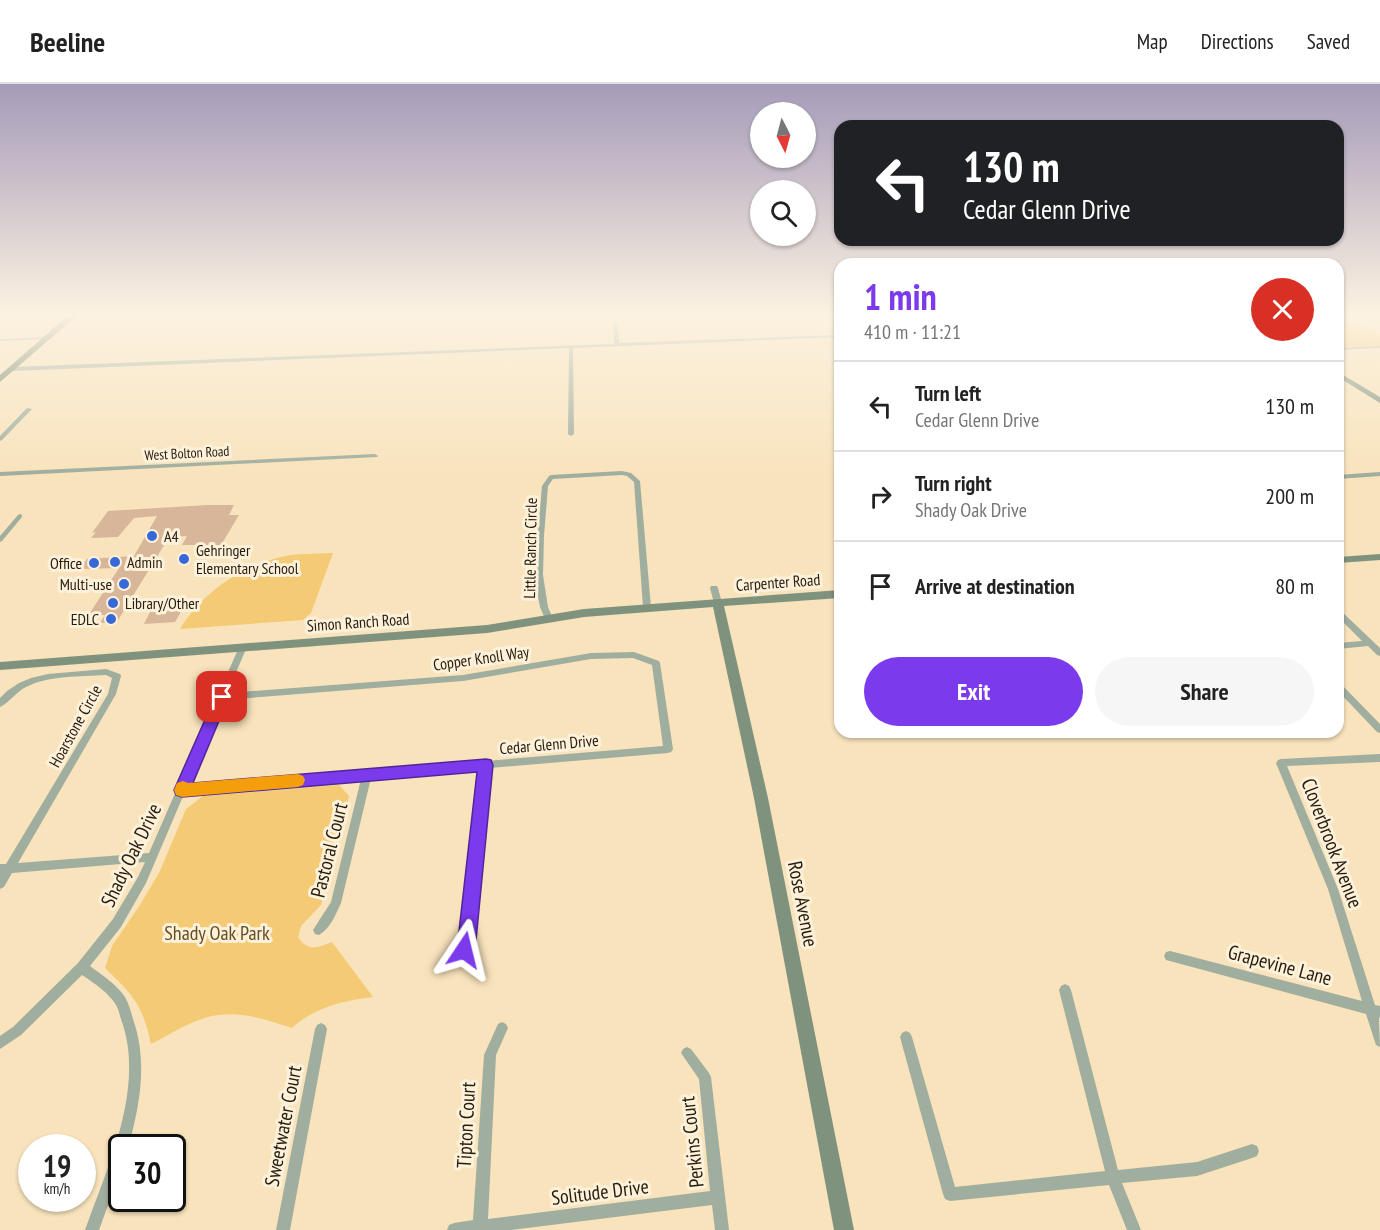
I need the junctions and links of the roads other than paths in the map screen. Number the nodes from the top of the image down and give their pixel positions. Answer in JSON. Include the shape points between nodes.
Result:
{"nodes":[{"id":1,"x":15,"y":366,"type":"edge"},
{"id":2,"x":71,"y":366,"type":"edge"},
{"id":3,"x":571,"y":366,"type":"edge"},
{"id":4,"x":12,"y":369,"type":"junction"},
{"id":5,"x":1344,"y":378,"type":"edge"},
{"id":6,"x":0,"y":379,"type":"edge"},
{"id":7,"x":1380,"y":401,"type":"edge"},
{"id":8,"x":29,"y":409,"type":"dead end"},
{"id":9,"x":571,"y":434,"type":"dead end"},
{"id":10,"x":0,"y":439,"type":"edge"},
{"id":11,"x":375,"y":456,"type":"dead end"},
{"id":12,"x":0,"y":474,"type":"edge"},
{"id":13,"x":1380,"y":474,"type":"edge"},
{"id":14,"x":1344,"y":477,"type":"edge"},
{"id":15,"x":20,"y":516,"type":"dead end"},
{"id":16,"x":4,"y":531,"type":"edge"},
{"id":17,"x":0,"y":540,"type":"edge"},
{"id":18,"x":1380,"y":557,"type":"edge"},
{"id":19,"x":1344,"y":560,"type":"edge"},
{"id":20,"x":834,"y":594,"type":"edge"},
{"id":21,"x":716,"y":595,"type":"junction"},
{"id":22,"x":646,"y":608,"type":"junction"},
{"id":23,"x":549,"y":619,"type":"junction"},
{"id":24,"x":1344,"y":619,"type":"edge"},
{"id":25,"x":1370,"y":644,"type":"junction"},
{"id":26,"x":1344,"y":646,"type":"edge"},
{"id":27,"x":243,"y":647,"type":"junction"},
{"id":28,"x":1380,"y":653,"type":"edge"},
{"id":29,"x":0,"y":666,"type":"edge"},
{"id":30,"x":1344,"y":692,"type":"edge"},
{"id":31,"x":222,"y":697,"type":"junction"},
{"id":32,"x":0,"y":704,"type":"edge"},
{"id":33,"x":1380,"y":730,"type":"edge"},
{"id":34,"x":668,"y":750,"type":"joint"},
{"id":35,"x":1380,"y":758,"type":"edge"},
{"id":36,"x":486,"y":765,"type":"junction"},
{"id":37,"x":367,"y":775,"type":"junction"},
{"id":38,"x":182,"y":790,"type":"junction"},
{"id":39,"x":152,"y":857,"type":"junction"},
{"id":40,"x":5,"y":869,"type":"edge"},
{"id":41,"x":0,"y":884,"type":"edge"},
{"id":42,"x":319,"y":930,"type":"dead end"},
{"id":43,"x":1170,"y":956,"type":"dead end"},
{"id":44,"x":455,"y":962,"type":"dead end"},
{"id":45,"x":82,"y":967,"type":"junction"},
{"id":46,"x":1065,"y":990,"type":"dead end"},
{"id":47,"x":1375,"y":1011,"type":"edge"},
{"id":48,"x":502,"y":1028,"type":"dead end"},
{"id":49,"x":321,"y":1029,"type":"dead end"},
{"id":50,"x":906,"y":1037,"type":"dead end"},
{"id":51,"x":1380,"y":1041,"type":"edge"},
{"id":52,"x":0,"y":1043,"type":"edge"},
{"id":53,"x":687,"y":1053,"type":"dead end"},
{"id":54,"x":1252,"y":1151,"type":"dead end"},
{"id":55,"x":1113,"y":1177,"type":"junction"},
{"id":56,"x":718,"y":1197,"type":"junction"},
{"id":57,"x":480,"y":1227,"type":"junction"},
{"id":58,"x":92,"y":1230,"type":"edge"},
{"id":59,"x":283,"y":1230,"type":"edge"},
{"id":60,"x":454,"y":1230,"type":"edge"},
{"id":61,"x":722,"y":1230,"type":"edge"},
{"id":62,"x":844,"y":1230,"type":"edge"},
{"id":63,"x":1134,"y":1230,"type":"edge"}],
"edges":[{"from":1,"to":4,"type":"main road"},
{"from":2,"to":4,"type":"street"},
{"from":3,"to":9,"type":"street"},
{"from":4,"to":6,"type":"main road"},
{"from":5,"to":7,"type":"street"},
{"from":8,"to":10,"type":"street"},
{"from":11,"to":12,"type":"street","name":"West Bolton Road"},
{"from":13,"to":14,"type":"street"},
{"from":15,"to":16,"type":"street"},
{"from":16,"to":17,"type":"street"},
{"from":18,"to":19,"type":"street"},
{"from":20,"to":21,"type":"street","name":"Carpenter Road"},
{"from":21,"to":22,"type":"street","name":"Simon Ranch Road"},
{"from":21,"to":62,"type":"street","name":"Rose Avenue","via":[[764,809]]},
{"from":22,"to":23,"type":"street","name":"Simon Ranch Road"},
{"from":22,"to":23,"type":"street","name":"Little Ranch Circle","via":[[637,481],[622,473],[551,477],[544,486],[539,590],[543,611]]},
{"from":23,"to":27,"type":"street","name":"Simon Ranch Road","via":[[487,629]]},
{"from":24,"to":25,"type":"street"},
{"from":25,"to":26,"type":"street"},
{"from":25,"to":28,"type":"street"},
{"from":27,"to":29,"type":"street","name":"Simon Ranch Road"},
{"from":27,"to":31,"type":"street","name":"Shady Oak Drive"},
{"from":30,"to":33,"type":"street"},
{"from":31,"to":34,"type":"street","name":"Copper Knoll Way","via":[[463,678],[591,656],[634,655],[656,663]]},
{"from":31,"to":38,"type":"street","name":"Shady Oak Drive"},
{"from":32,"to":40,"type":"street","name":"Hoarstone Circle","via":[[10,691],[30,680],[106,672],[117,676],[112,694]]},
{"from":34,"to":36,"type":"street","name":"Cedar Glenn Drive"},
{"from":35,"to":47,"type":"street","name":"Cloverbrook Avenue","via":[[1281,763],[1334,889]]},
{"from":36,"to":37,"type":"street","name":"Cedar Glenn Drive"},
{"from":36,"to":44,"type":"street","via":[[467,940]]},
{"from":37,"to":38,"type":"street","name":"Cedar Glenn Drive"},
{"from":37,"to":42,"type":"street","name":"Pastoral Court","via":[[336,903]]},
{"from":38,"to":39,"type":"street","name":"Shady Oak Drive"},
{"from":39,"to":40,"type":"street"},
{"from":39,"to":45,"type":"street","name":"Shady Oak Drive","via":[[117,923]]},
{"from":40,"to":41,"type":"street"},
{"from":43,"to":47,"type":"street","name":"Grapevine Lane"},
{"from":45,"to":52,"type":"street","name":"Shady Oak Drive"},
{"from":45,"to":58,"type":"street","via":[[122,1002],[135,1045],[136,1090]]},
{"from":46,"to":55,"type":"street"},
{"from":47,"to":51,"type":"street","name":"Cloverbrook Avenue"},
{"from":48,"to":57,"type":"street","name":"Tipton Court","via":[[490,1055]]},
{"from":49,"to":59,"type":"street","name":"Sweetwater Court"},
{"from":50,"to":55,"type":"street","via":[[950,1194]]},
{"from":53,"to":56,"type":"street","name":"Perkins Court","via":[[705,1077]]},
{"from":54,"to":55,"type":"street","via":[[1197,1169]]},
{"from":55,"to":63,"type":"street"},
{"from":56,"to":57,"type":"street","name":"Solitude Drive"},
{"from":56,"to":61,"type":"street"},
{"from":57,"to":60,"type":"street","name":"Solitude Drive"}]}
